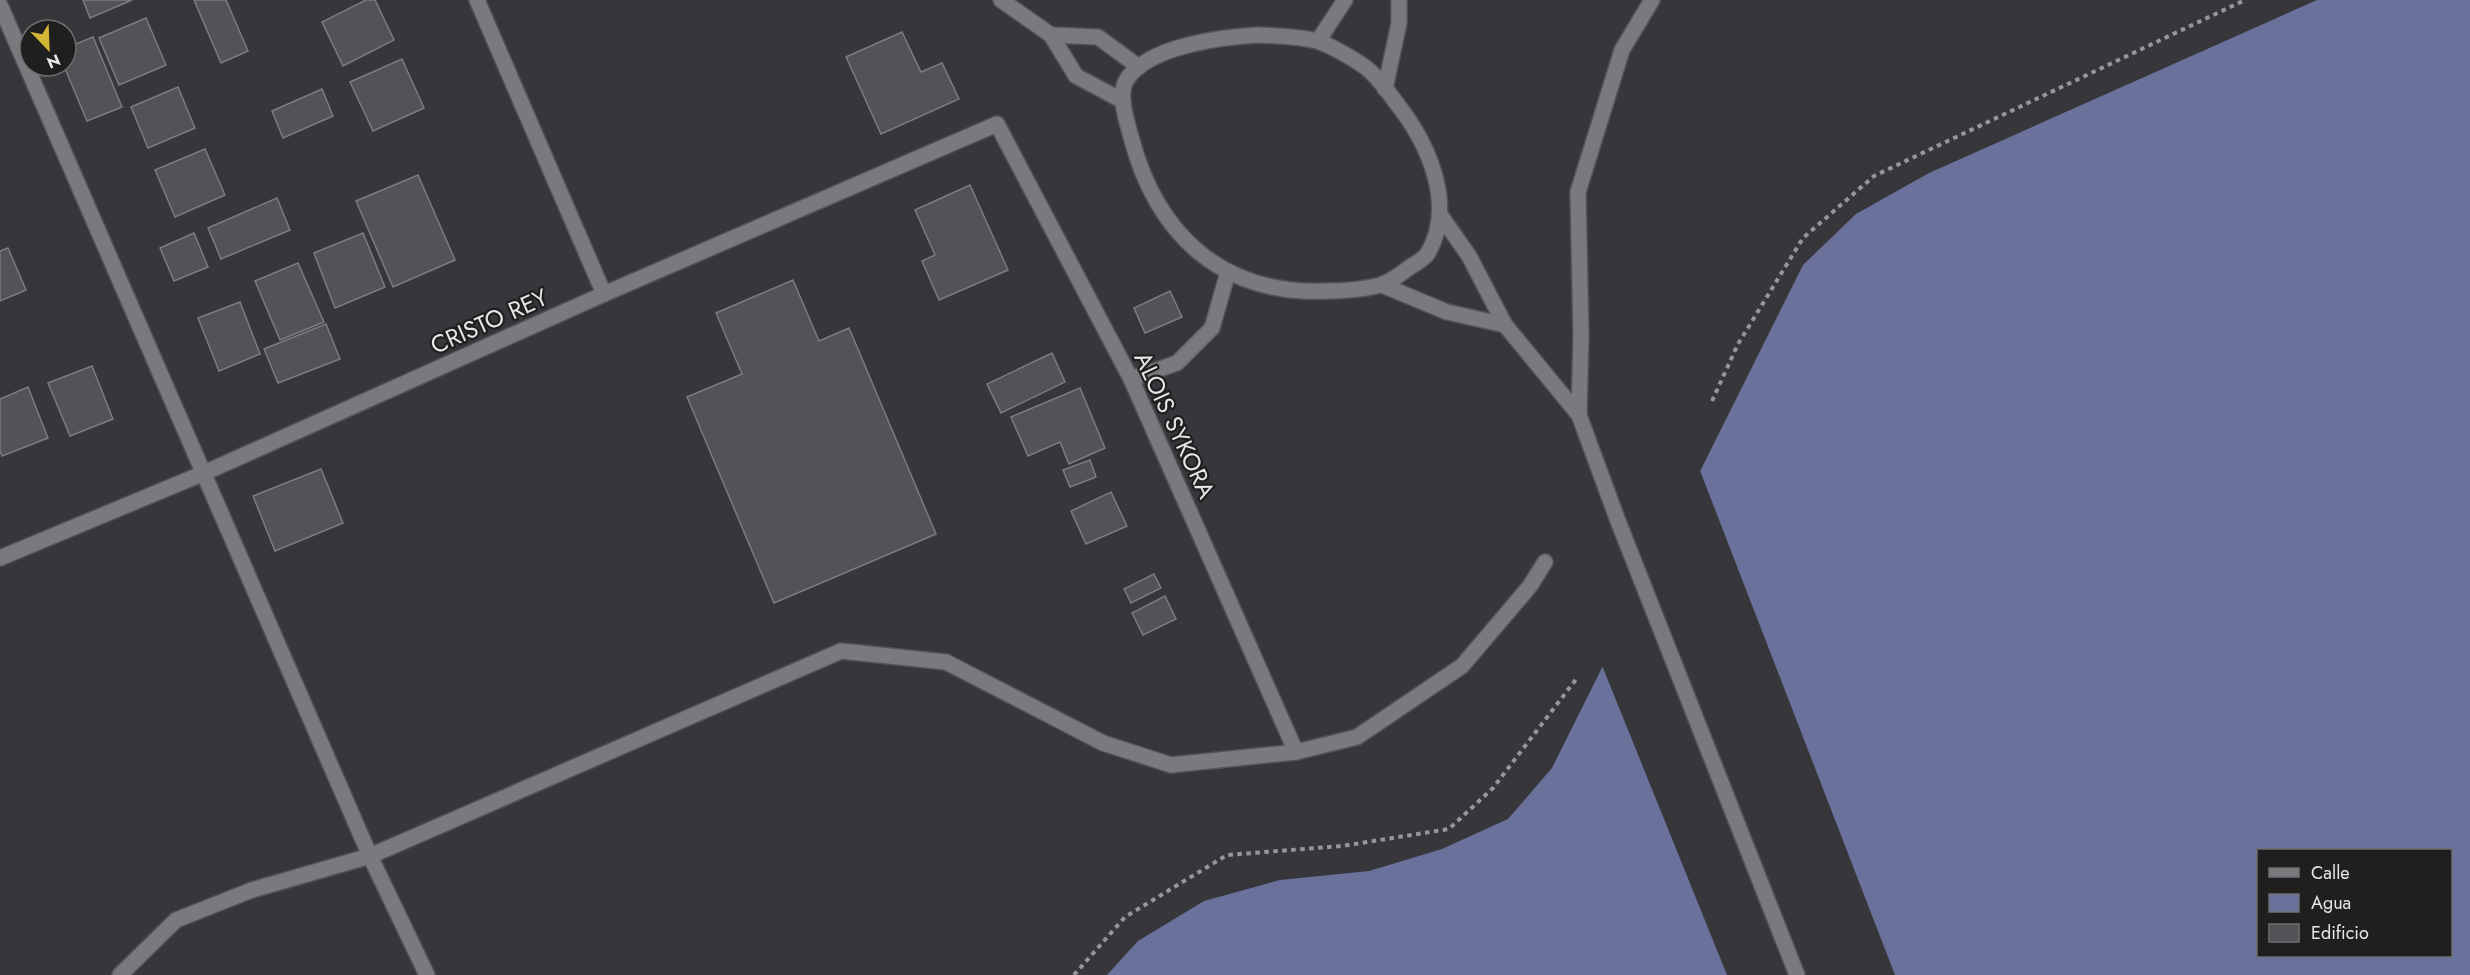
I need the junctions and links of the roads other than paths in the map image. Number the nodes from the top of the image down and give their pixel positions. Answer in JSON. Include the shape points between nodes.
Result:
{"nodes":[{"id":1,"x":477,"y":0,"type":"edge"},
{"id":2,"x":1001,"y":0,"type":"edge"},
{"id":3,"x":1345,"y":0,"type":"edge"},
{"id":4,"x":1399,"y":0,"type":"edge"},
{"id":5,"x":1652,"y":0,"type":"edge"},
{"id":6,"x":0,"y":5,"type":"edge"},
{"id":7,"x":1051,"y":35,"type":"junction"},
{"id":8,"x":1318,"y":41,"type":"junction"},
{"id":9,"x":1139,"y":67,"type":"junction"},
{"id":10,"x":1385,"y":88,"type":"junction"},
{"id":11,"x":1123,"y":101,"type":"junction"},
{"id":12,"x":997,"y":124,"type":"joint"},
{"id":13,"x":1441,"y":216,"type":"junction"},
{"id":14,"x":1228,"y":272,"type":"junction"},
{"id":15,"x":1382,"y":285,"type":"junction"},
{"id":16,"x":604,"y":294,"type":"junction"},
{"id":17,"x":1504,"y":325,"type":"junction"},
{"id":18,"x":1131,"y":379,"type":"junction"},
{"id":19,"x":1579,"y":415,"type":"junction"},
{"id":20,"x":204,"y":473,"type":"junction"},
{"id":21,"x":0,"y":558,"type":"edge"},
{"id":22,"x":1545,"y":562,"type":"dead end"},
{"id":23,"x":1296,"y":752,"type":"junction"},
{"id":24,"x":370,"y":856,"type":"junction"},
{"id":25,"x":120,"y":975,"type":"edge"},
{"id":26,"x":427,"y":975,"type":"edge"},
{"id":27,"x":1797,"y":975,"type":"edge"}],
"edges":[{"from":1,"to":16,"type":"street"},
{"from":2,"to":7,"type":"street"},
{"from":3,"to":8,"type":"street"},
{"from":4,"to":10,"type":"street","via":[[1399,23]]},
{"from":5,"to":19,"type":"street","via":[[1622,50],[1578,192]]},
{"from":6,"to":20,"type":"street"},
{"from":7,"to":9,"type":"street","via":[[1098,37]]},
{"from":7,"to":11,"type":"street","via":[[1076,76]]},
{"from":8,"to":9,"type":"street","via":[[1233,36],[1197,42]]},
{"from":8,"to":10,"type":"street","via":[[1366,67]]},
{"from":9,"to":11,"type":"street","via":[[1126,81]]},
{"from":10,"to":13,"type":"street","via":[[1421,138],[1433,171]]},
{"from":11,"to":14,"type":"street","via":[[1133,146],[1154,196],[1176,231],[1197,253]]},
{"from":12,"to":16,"type":"street","name":"CRISTO REY"},
{"from":12,"to":18,"type":"street","name":"ALOIS SYKORA"},
{"from":13,"to":15,"type":"street","via":[[1427,254]]},
{"from":13,"to":17,"type":"street","via":[[1469,256]]},
{"from":14,"to":15,"type":"street","via":[[1289,290],[1328,291]]},
{"from":14,"to":18,"type":"street","via":[[1212,328],[1177,363]]},
{"from":15,"to":17,"type":"street","via":[[1447,312]]},
{"from":16,"to":20,"type":"street","name":"CRISTO REY"},
{"from":17,"to":19,"type":"street"},
{"from":18,"to":23,"type":"street","name":"ALOIS SYKORA"},
{"from":19,"to":27,"type":"street"},
{"from":20,"to":21,"type":"street","name":"CRISTO REY"},
{"from":20,"to":24,"type":"street"},
{"from":22,"to":23,"type":"street","via":[[1530,586],[1462,666],[1357,737]]},
{"from":23,"to":24,"type":"street","via":[[1172,765],[1103,744],[946,662],[841,651]]},
{"from":24,"to":25,"type":"street","via":[[252,890],[176,920]]},
{"from":24,"to":26,"type":"street"}]}
